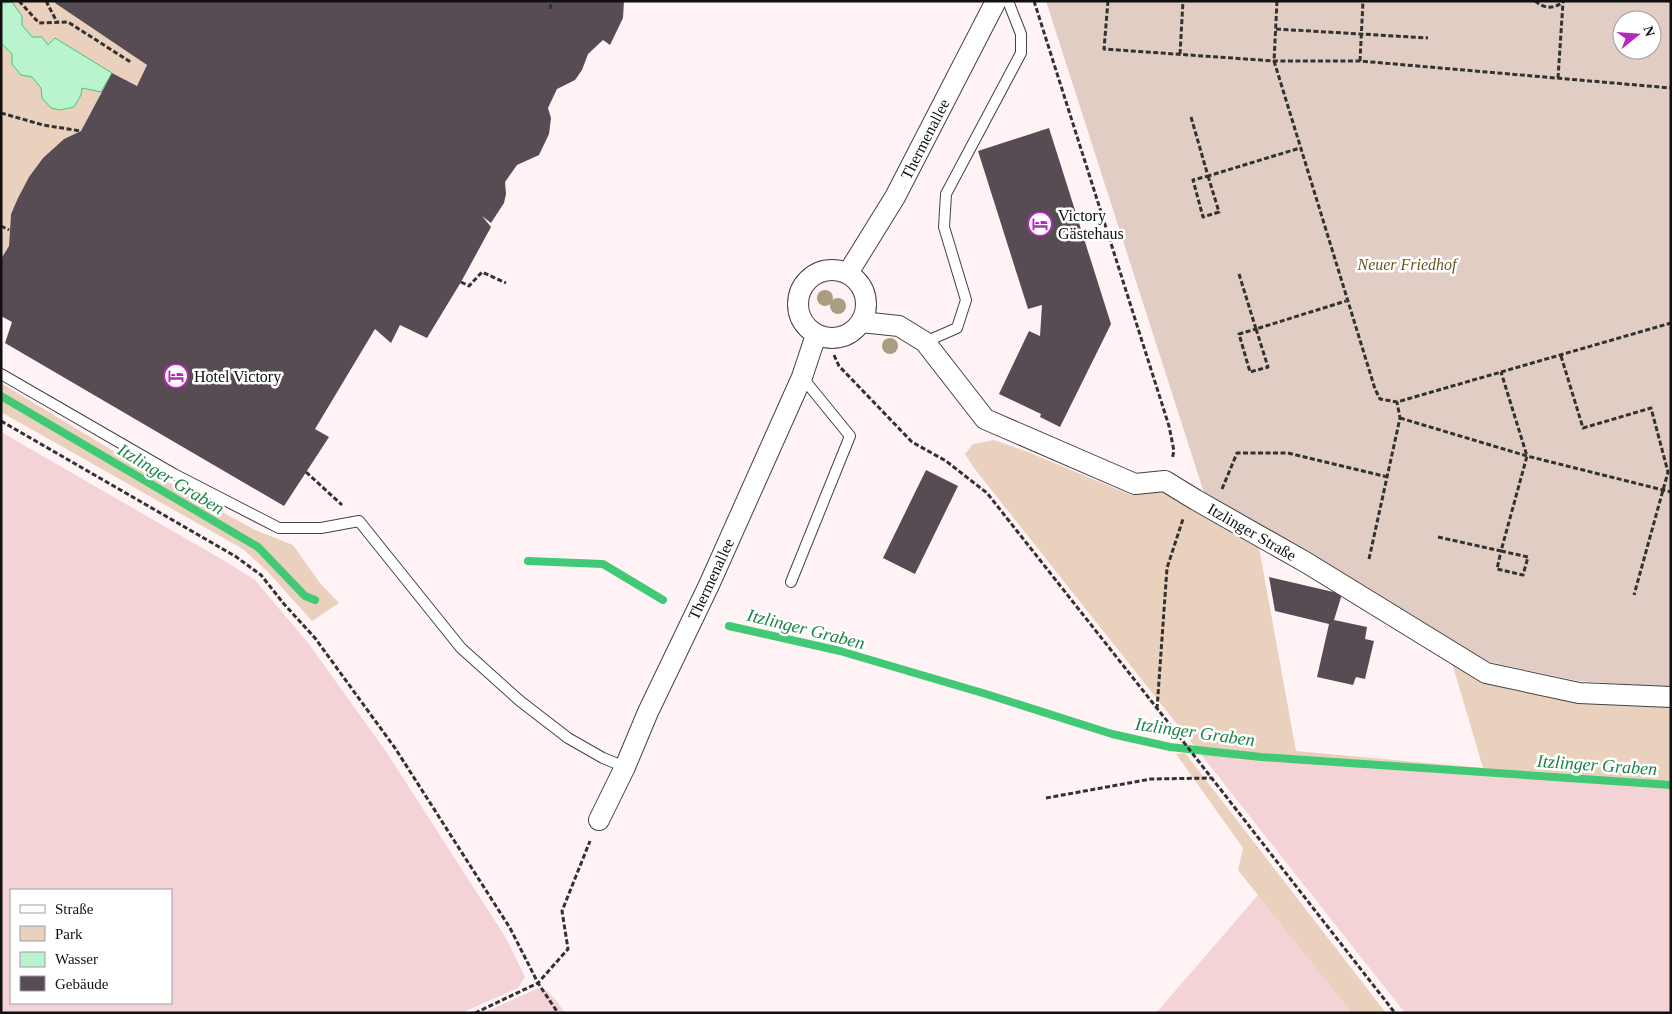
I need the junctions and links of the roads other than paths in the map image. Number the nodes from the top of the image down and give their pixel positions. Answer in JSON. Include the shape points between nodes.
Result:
{"nodes":[{"id":1,"x":996,"y":1,"type":"edge"},
{"id":2,"x":1008,"y":1,"type":"edge"},
{"id":3,"x":848,"y":274,"type":"junction"},
{"id":4,"x":861,"y":322,"type":"junction"},
{"id":5,"x":821,"y":337,"type":"junction"},
{"id":6,"x":925,"y":342,"type":"junction"},
{"id":7,"x":1,"y":374,"type":"edge"},
{"id":8,"x":802,"y":378,"type":"junction"},
{"id":9,"x":791,"y":582,"type":"dead end"},
{"id":10,"x":1671,"y":697,"type":"edge"},
{"id":11,"x":624,"y":767,"type":"junction"},
{"id":12,"x":599,"y":820,"type":"road end"}],
"edges":[{"from":1,"to":3,"type":"street","name":"Thermenallee","via":[[895,197]]},
{"from":2,"to":6,"type":"lane","via":[[1021,34],[1021,53],[946,194],[944,227],[966,300],[956,328]]},
{"from":3,"to":4,"type":"street","via":[[857,280],[866,300]]},
{"from":3,"to":5,"type":"street","via":[[825,270],[814,274],[800,291],[799,314],[804,324]]},
{"from":4,"to":5,"type":"street","via":[[844,336]]},
{"from":4,"to":6,"type":"street","via":[[899,326]]},
{"from":5,"to":8,"type":"street","name":"Thermenallee"},
{"from":6,"to":10,"type":"street","name":"Itzlinger Straße","via":[[985,419],[1135,484],[1165,481],[1307,563],[1486,673],[1579,693]]},
{"from":7,"to":11,"type":"lane","via":[[174,474],[278,528],[321,528],[359,521],[461,648],[520,701],[568,738]]},
{"from":8,"to":9,"type":"lane","via":[[850,436]]},
{"from":8,"to":11,"type":"street","name":"Thermenallee"},
{"from":11,"to":12,"type":"street","name":"Thermenallee"}]}
